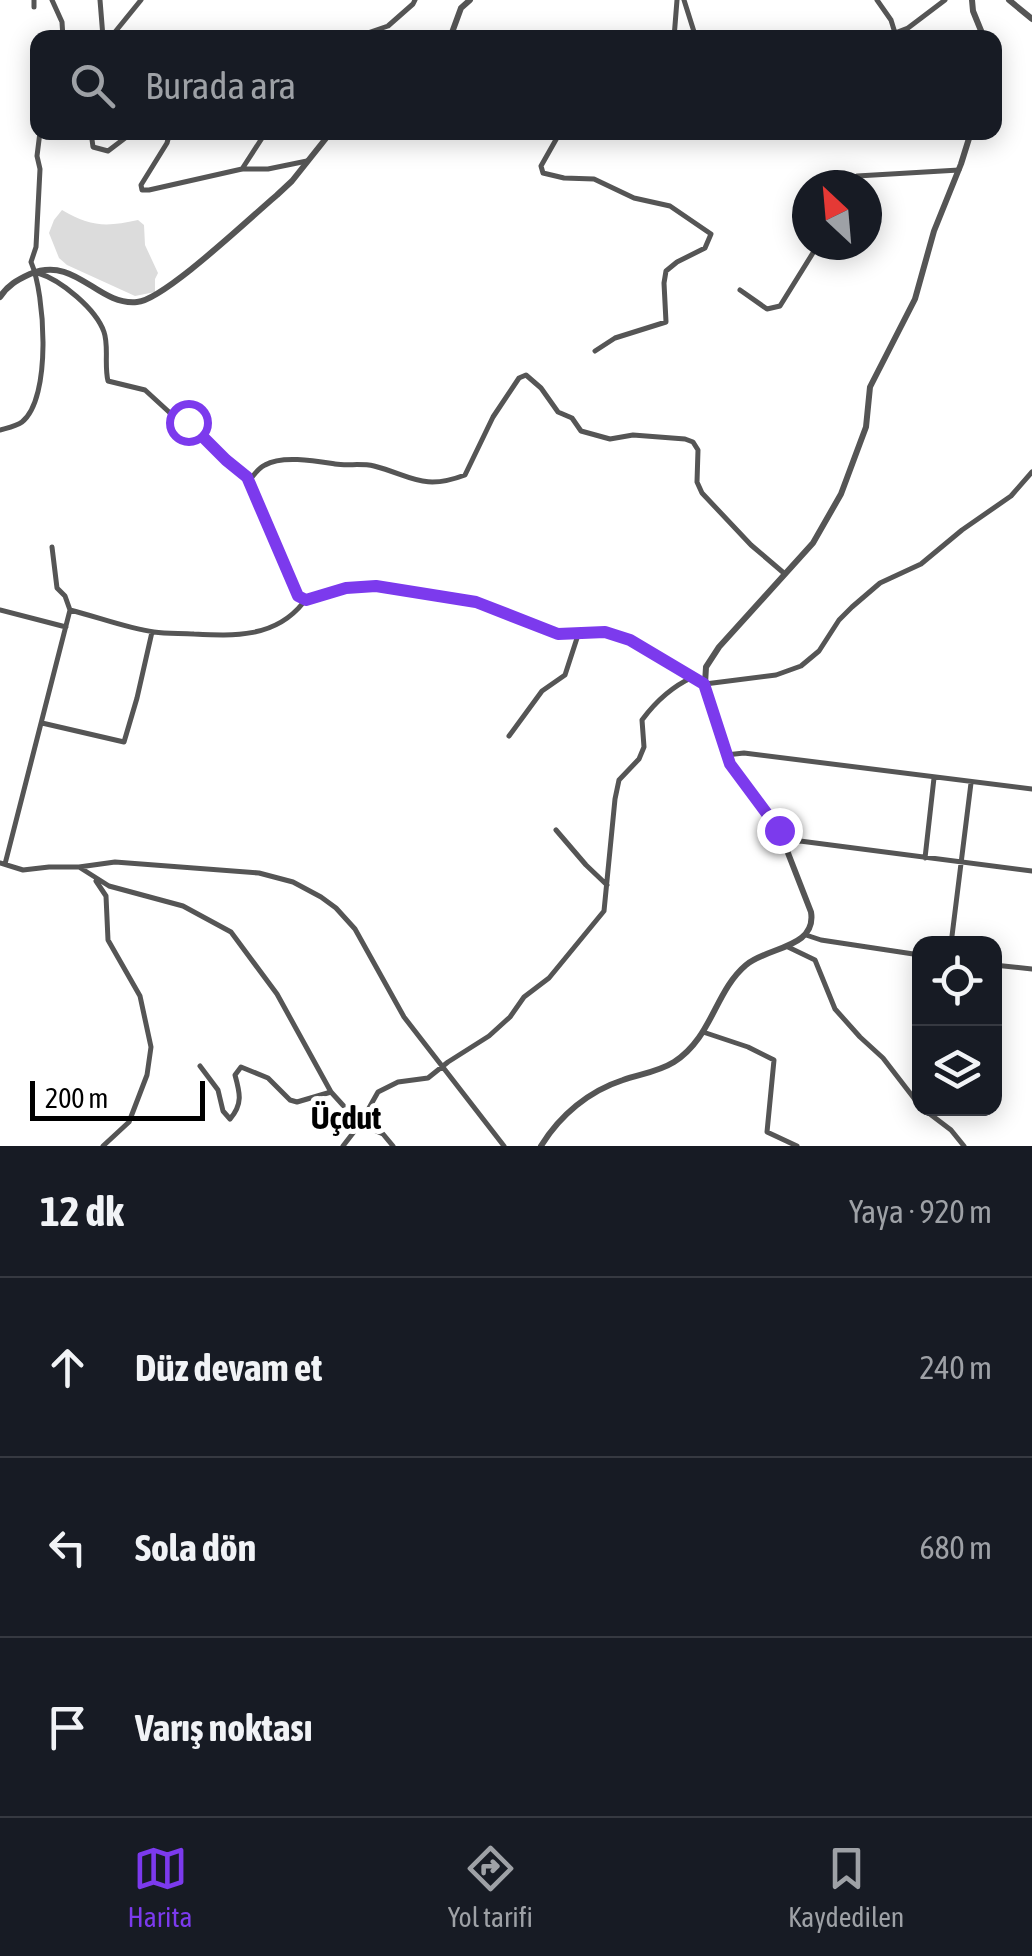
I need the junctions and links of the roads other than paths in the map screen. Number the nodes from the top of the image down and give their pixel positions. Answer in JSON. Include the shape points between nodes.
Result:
{"nodes":[{"id":1,"x":52,"y":0,"type":"edge"},
{"id":2,"x":100,"y":0,"type":"edge"},
{"id":3,"x":141,"y":0,"type":"edge"},
{"id":4,"x":415,"y":0,"type":"edge"},
{"id":5,"x":470,"y":0,"type":"edge"},
{"id":6,"x":680,"y":0,"type":"edge"},
{"id":7,"x":877,"y":0,"type":"edge"},
{"id":8,"x":945,"y":0,"type":"edge"},
{"id":9,"x":972,"y":0,"type":"edge"},
{"id":10,"x":1009,"y":0,"type":"edge"},
{"id":11,"x":1032,"y":18,"type":"edge"},
{"id":12,"x":62,"y":30,"type":"edge"},
{"id":13,"x":103,"y":30,"type":"edge"},
{"id":14,"x":117,"y":30,"type":"edge"},
{"id":15,"x":376,"y":30,"type":"edge"},
{"id":16,"x":453,"y":30,"type":"edge"},
{"id":17,"x":675,"y":30,"type":"edge"},
{"id":18,"x":693,"y":30,"type":"edge"},
{"id":19,"x":894,"y":30,"type":"edge"},
{"id":20,"x":903,"y":30,"type":"edge"},
{"id":21,"x":981,"y":30,"type":"edge"},
{"id":22,"x":39,"y":140,"type":"edge"},
{"id":23,"x":92,"y":140,"type":"edge"},
{"id":24,"x":122,"y":140,"type":"edge"},
{"id":25,"x":168,"y":140,"type":"edge"},
{"id":26,"x":261,"y":140,"type":"edge"},
{"id":27,"x":325,"y":140,"type":"edge"},
{"id":28,"x":556,"y":140,"type":"edge"},
{"id":29,"x":968,"y":140,"type":"edge"},
{"id":30,"x":310,"y":160,"type":"junction"},
{"id":31,"x":242,"y":169,"type":"junction"},
{"id":32,"x":959,"y":170,"type":"junction"},
{"id":33,"x":882,"y":175,"type":"edge"},
{"id":34,"x":809,"y":260,"type":"edge"},
{"id":35,"x":35,"y":272,"type":"junction"},
{"id":36,"x":740,"y":290,"type":"dead end"},
{"id":37,"x":0,"y":297,"type":"edge"},
{"id":38,"x":595,"y":351,"type":"dead end"},
{"id":39,"x":0,"y":430,"type":"edge"},
{"id":40,"x":1032,"y":472,"type":"edge"},
{"id":41,"x":248,"y":481,"type":"junction"},
{"id":42,"x":52,"y":547,"type":"dead end"},
{"id":43,"x":786,"y":575,"type":"junction"},
{"id":44,"x":298,"y":596,"type":"junction"},
{"id":45,"x":0,"y":610,"type":"edge"},
{"id":46,"x":70,"y":610,"type":"junction"},
{"id":47,"x":66,"y":627,"type":"junction"},
{"id":48,"x":152,"y":632,"type":"junction"},
{"id":49,"x":578,"y":635,"type":"junction"},
{"id":50,"x":693,"y":677,"type":"junction"},
{"id":51,"x":704,"y":684,"type":"junction"},
{"id":52,"x":42,"y":723,"type":"junction"},
{"id":53,"x":508,"y":736,"type":"dead end"},
{"id":54,"x":726,"y":755,"type":"junction"},
{"id":55,"x":934,"y":778,"type":"junction"},
{"id":56,"x":971,"y":782,"type":"junction"},
{"id":57,"x":1032,"y":789,"type":"edge"},
{"id":58,"x":556,"y":830,"type":"dead end"},
{"id":59,"x":785,"y":843,"type":"junction"},
{"id":60,"x":925,"y":858,"type":"junction"},
{"id":61,"x":961,"y":863,"type":"junction"},
{"id":62,"x":3,"y":864,"type":"edge"},
{"id":63,"x":79,"y":867,"type":"junction"},
{"id":64,"x":1032,"y":871,"type":"edge"},
{"id":65,"x":94,"y":878,"type":"junction"},
{"id":66,"x":607,"y":884,"type":"junction"},
{"id":67,"x":806,"y":935,"type":"junction"},
{"id":68,"x":953,"y":936,"type":"edge"},
{"id":69,"x":786,"y":945,"type":"junction"},
{"id":70,"x":912,"y":954,"type":"edge"},
{"id":71,"x":1002,"y":965,"type":"edge"},
{"id":72,"x":1032,"y":969,"type":"edge"},
{"id":73,"x":704,"y":1032,"type":"junction"},
{"id":74,"x":200,"y":1066,"type":"dead end"},
{"id":75,"x":442,"y":1067,"type":"junction"},
{"id":76,"x":330,"y":1092,"type":"junction"},
{"id":77,"x":912,"y":1095,"type":"edge"},
{"id":78,"x":933,"y":1116,"type":"edge"},
{"id":79,"x":360,"y":1124,"type":"junction"},
{"id":80,"x":103,"y":1146,"type":"edge"},
{"id":81,"x":343,"y":1146,"type":"edge"},
{"id":82,"x":393,"y":1146,"type":"edge"},
{"id":83,"x":504,"y":1146,"type":"edge"},
{"id":84,"x":541,"y":1146,"type":"edge"},
{"id":85,"x":797,"y":1146,"type":"edge"},
{"id":86,"x":964,"y":1146,"type":"edge"}],
"edges":[{"from":1,"to":12,"type":"street"},
{"from":2,"to":13,"type":"street"},
{"from":3,"to":14,"type":"street"},
{"from":4,"to":15,"type":"street"},
{"from":5,"to":16,"type":"street"},
{"from":6,"to":17,"type":"street"},
{"from":6,"to":18,"type":"street"},
{"from":7,"to":19,"type":"street"},
{"from":8,"to":20,"type":"street"},
{"from":9,"to":21,"type":"street"},
{"from":10,"to":11,"type":"street"},
{"from":22,"to":35,"type":"street"},
{"from":23,"to":24,"type":"street","via":[[92,148],[108,151]]},
{"from":25,"to":31,"type":"street","via":[[142,190]]},
{"from":26,"to":31,"type":"street"},
{"from":27,"to":30,"type":"street"},
{"from":28,"to":38,"type":"street","via":[[543,173],[594,179],[670,206],[711,234],[705,248],[666,271],[666,322]]},
{"from":29,"to":32,"type":"street"},
{"from":30,"to":31,"type":"street"},
{"from":30,"to":35,"type":"street","via":[[150,300],[123,302],[62,270]]},
{"from":32,"to":33,"type":"street"},
{"from":32,"to":43,"type":"street","via":[[915,299],[870,387],[866,427],[841,494]]},
{"from":34,"to":36,"type":"street","via":[[780,306],[767,309]]},
{"from":35,"to":37,"type":"street"},
{"from":35,"to":39,"type":"street","via":[[44,364],[31,410],[21,423]]},
{"from":35,"to":41,"type":"street","via":[[66,288],[94,315],[105,334],[108,381],[145,390],[197,428]]},
{"from":40,"to":51,"type":"street","via":[[1011,496],[921,564],[880,583],[852,606],[801,666]]},
{"from":41,"to":43,"type":"street","via":[[270,462],[305,460],[447,482],[464,475],[493,417],[526,375],[581,431],[610,439],[693,442],[704,497]]},
{"from":41,"to":44,"type":"street"},
{"from":42,"to":46,"type":"street","via":[[57,588]]},
{"from":43,"to":51,"type":"street","via":[[719,647]]},
{"from":44,"to":48,"type":"street","via":[[303,603],[297,610],[254,633]]},
{"from":44,"to":49,"type":"street","via":[[376,586],[476,602],[558,634]]},
{"from":45,"to":47,"type":"street"},
{"from":46,"to":47,"type":"street"},
{"from":46,"to":48,"type":"street"},
{"from":47,"to":52,"type":"street"},
{"from":48,"to":52,"type":"street","via":[[124,742]]},
{"from":49,"to":50,"type":"street","via":[[605,632],[630,640]]},
{"from":49,"to":53,"type":"street","via":[[564,676],[542,691]]},
{"from":50,"to":51,"type":"street"},
{"from":50,"to":66,"type":"street","via":[[665,694],[642,720],[644,747],[619,780],[615,798]]},
{"from":51,"to":54,"type":"street"},
{"from":52,"to":62,"type":"street"},
{"from":54,"to":55,"type":"street"},
{"from":54,"to":59,"type":"street"},
{"from":55,"to":56,"type":"street"},
{"from":55,"to":60,"type":"street"},
{"from":56,"to":57,"type":"street"},
{"from":56,"to":61,"type":"street"},
{"from":58,"to":66,"type":"street"},
{"from":59,"to":60,"type":"street"},
{"from":59,"to":67,"type":"street","via":[[811,912]]},
{"from":60,"to":61,"type":"street"},
{"from":61,"to":64,"type":"street"},
{"from":61,"to":68,"type":"street"},
{"from":62,"to":63,"type":"street","via":[[24,870]]},
{"from":63,"to":65,"type":"street"},
{"from":63,"to":75,"type":"street","via":[[115,862],[259,874],[312,892],[356,929],[398,1007]]},
{"from":65,"to":76,"type":"street","via":[[183,906],[231,932],[277,994]]},
{"from":65,"to":80,"type":"street","via":[[106,896],[108,940],[140,996],[151,1046],[148,1076],[130,1122]]},
{"from":66,"to":75,"type":"street","via":[[604,911],[550,978],[489,1036]]},
{"from":67,"to":69,"type":"street"},
{"from":67,"to":70,"type":"street"},
{"from":69,"to":73,"type":"street","via":[[741,969]]},
{"from":69,"to":77,"type":"street","via":[[815,960],[835,1009]]},
{"from":71,"to":72,"type":"street"},
{"from":73,"to":84,"type":"street","via":[[673,1062],[577,1104]]},
{"from":73,"to":85,"type":"street","via":[[774,1060],[767,1132]]},
{"from":74,"to":76,"type":"street","via":[[230,1119],[238,1110],[241,1068],[268,1078],[297,1102]]},
{"from":75,"to":79,"type":"street","via":[[428,1078],[378,1092]]},
{"from":75,"to":83,"type":"street"},
{"from":76,"to":79,"type":"street"},
{"from":78,"to":86,"type":"street"},
{"from":79,"to":81,"type":"street"},
{"from":79,"to":82,"type":"street"}]}
